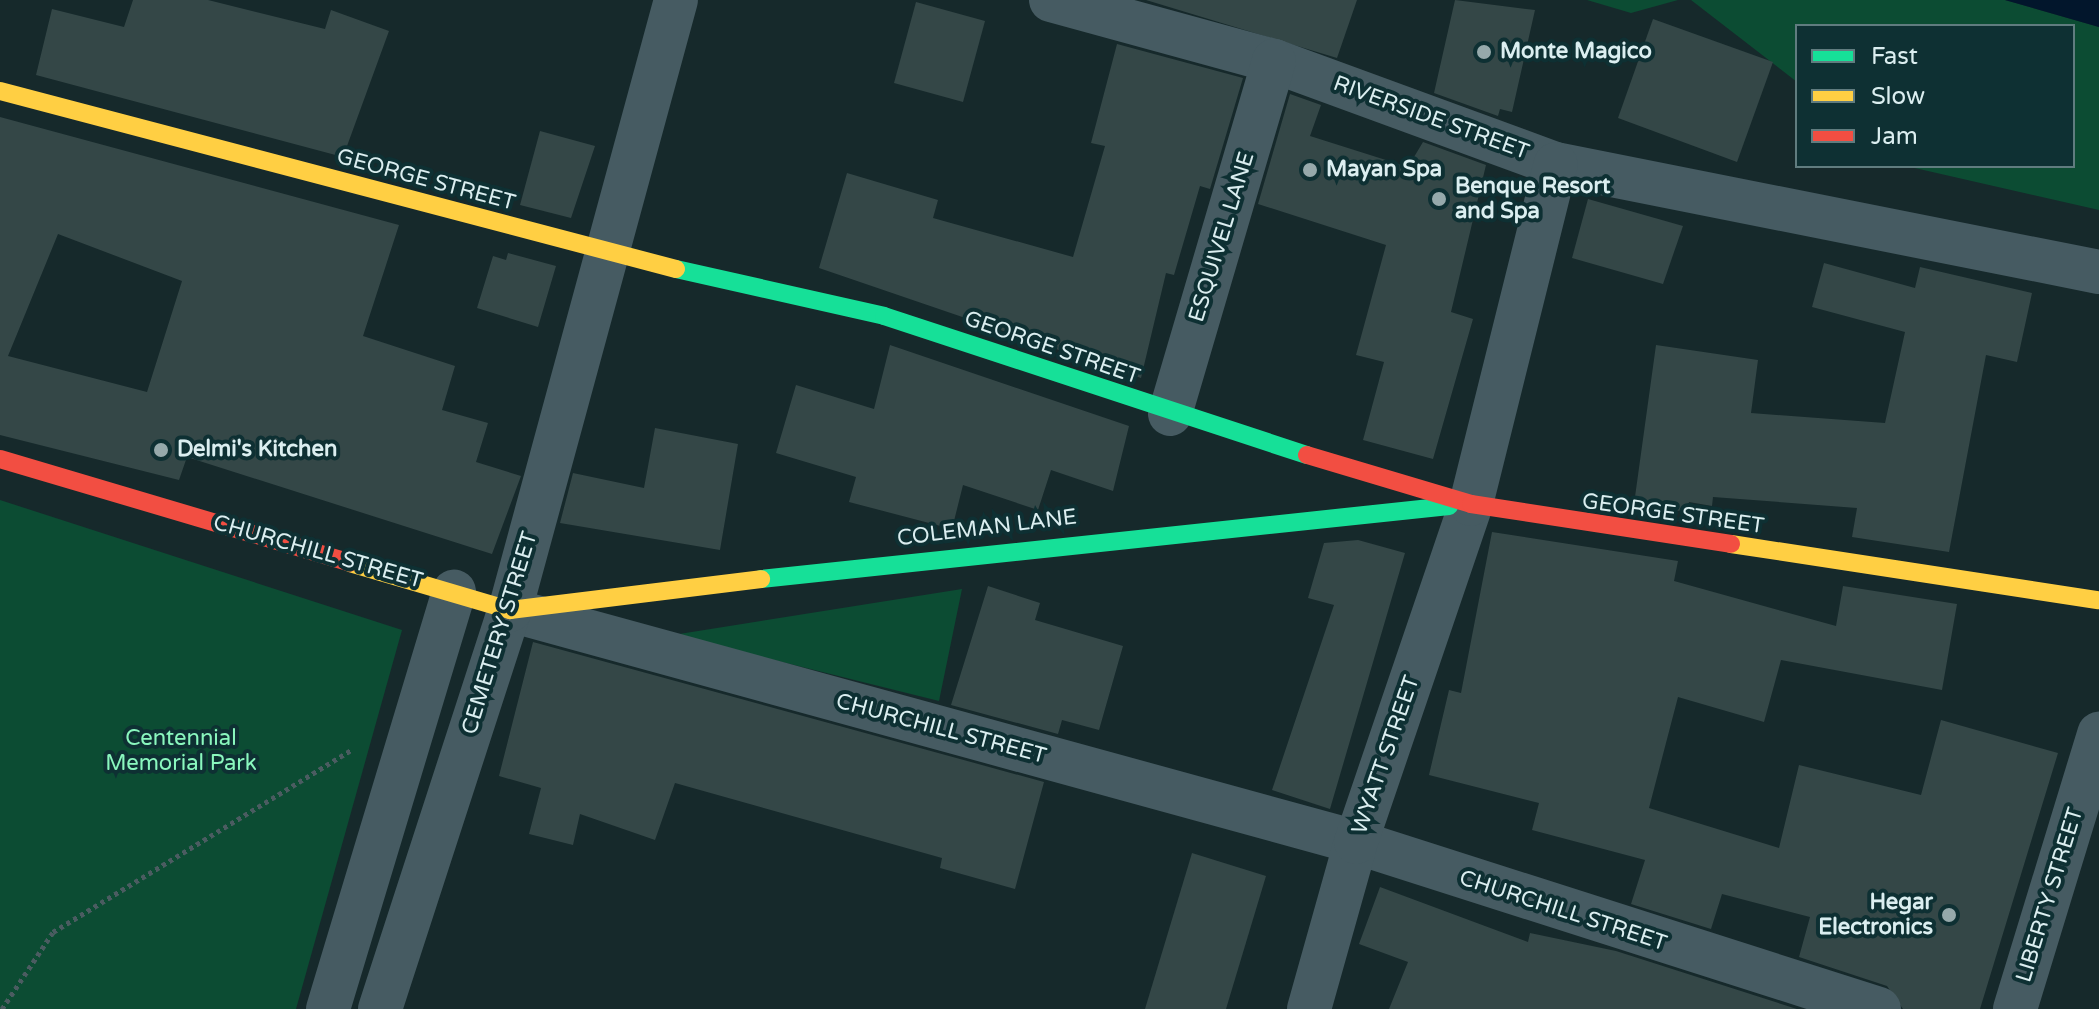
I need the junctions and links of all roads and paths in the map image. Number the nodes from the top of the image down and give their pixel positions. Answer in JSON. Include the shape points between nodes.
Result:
{"nodes":[{"id":1,"x":676,"y":0,"type":"edge"},
{"id":2,"x":1051,"y":0,"type":"edge"},
{"id":3,"x":1274,"y":61,"type":"junction"},
{"id":4,"x":0,"y":91,"type":"edge"},
{"id":5,"x":1556,"y":164,"type":"junction"},
{"id":6,"x":608,"y":254,"type":"junction"},
{"id":7,"x":2099,"y":272,"type":"edge"},
{"id":8,"x":1170,"y":414,"type":"junction"},
{"id":9,"x":0,"y":459,"type":"edge"},
{"id":10,"x":1471,"y":504,"type":"junction"},
{"id":11,"x":454,"y":592,"type":"junction"},
{"id":12,"x":2099,"y":600,"type":"edge"},
{"id":13,"x":510,"y":610,"type":"junction"},
{"id":14,"x":419,"y":709,"type":"junction"},
{"id":15,"x":2099,"y":734,"type":"edge"},
{"id":16,"x":1356,"y":842,"type":"junction"},
{"id":17,"x":2,"y":1009,"type":"edge"},
{"id":18,"x":328,"y":1009,"type":"edge"},
{"id":19,"x":380,"y":1009,"type":"edge"},
{"id":20,"x":1309,"y":1009,"type":"edge"},
{"id":21,"x":1879,"y":1009,"type":"edge"},
{"id":22,"x":2015,"y":1009,"type":"edge"}],
"edges":[{"from":1,"to":6,"type":"street","name":"CEMETERY STREET"},
{"from":2,"to":3,"type":"street","name":"RIVERSIDE STREET"},
{"from":3,"to":5,"type":"street","name":"RIVERSIDE STREET"},
{"from":3,"to":8,"type":"street","name":"ESQUIVEL LANE"},
{"from":4,"to":6,"type":"street","name":"GEORGE STREET"},
{"from":5,"to":7,"type":"street","name":"RIVERSIDE STREET"},
{"from":5,"to":10,"type":"street","name":"WYATT STREET"},
{"from":6,"to":8,"type":"street","name":"GEORGE STREET","via":[[884,316]]},
{"from":6,"to":13,"type":"street","name":"CEMETERY STREET"},
{"from":8,"to":10,"type":"street","name":"GEORGE STREET"},
{"from":9,"to":11,"type":"street","name":"CHURCHILL STREET"},
{"from":10,"to":12,"type":"street","name":"GEORGE STREET"},
{"from":10,"to":13,"type":"street","name":"COLEMAN LANE","via":[[1050,543]]},
{"from":10,"to":16,"type":"street","name":"WYATT STREET"},
{"from":11,"to":13,"type":"street","name":"CHURCHILL STREET"},
{"from":11,"to":14,"type":"street"},
{"from":13,"to":16,"type":"street","name":"CHURCHILL STREET"},
{"from":13,"to":19,"type":"street","name":"CEMETERY STREET"},
{"from":14,"to":17,"type":"path","via":[[53,932]]},
{"from":14,"to":18,"type":"street"},
{"from":15,"to":22,"type":"street","name":"LIBERTY STREET"},
{"from":16,"to":20,"type":"street","name":"WYATT STREET"},
{"from":16,"to":21,"type":"street","name":"CHURCHILL STREET"}]}
